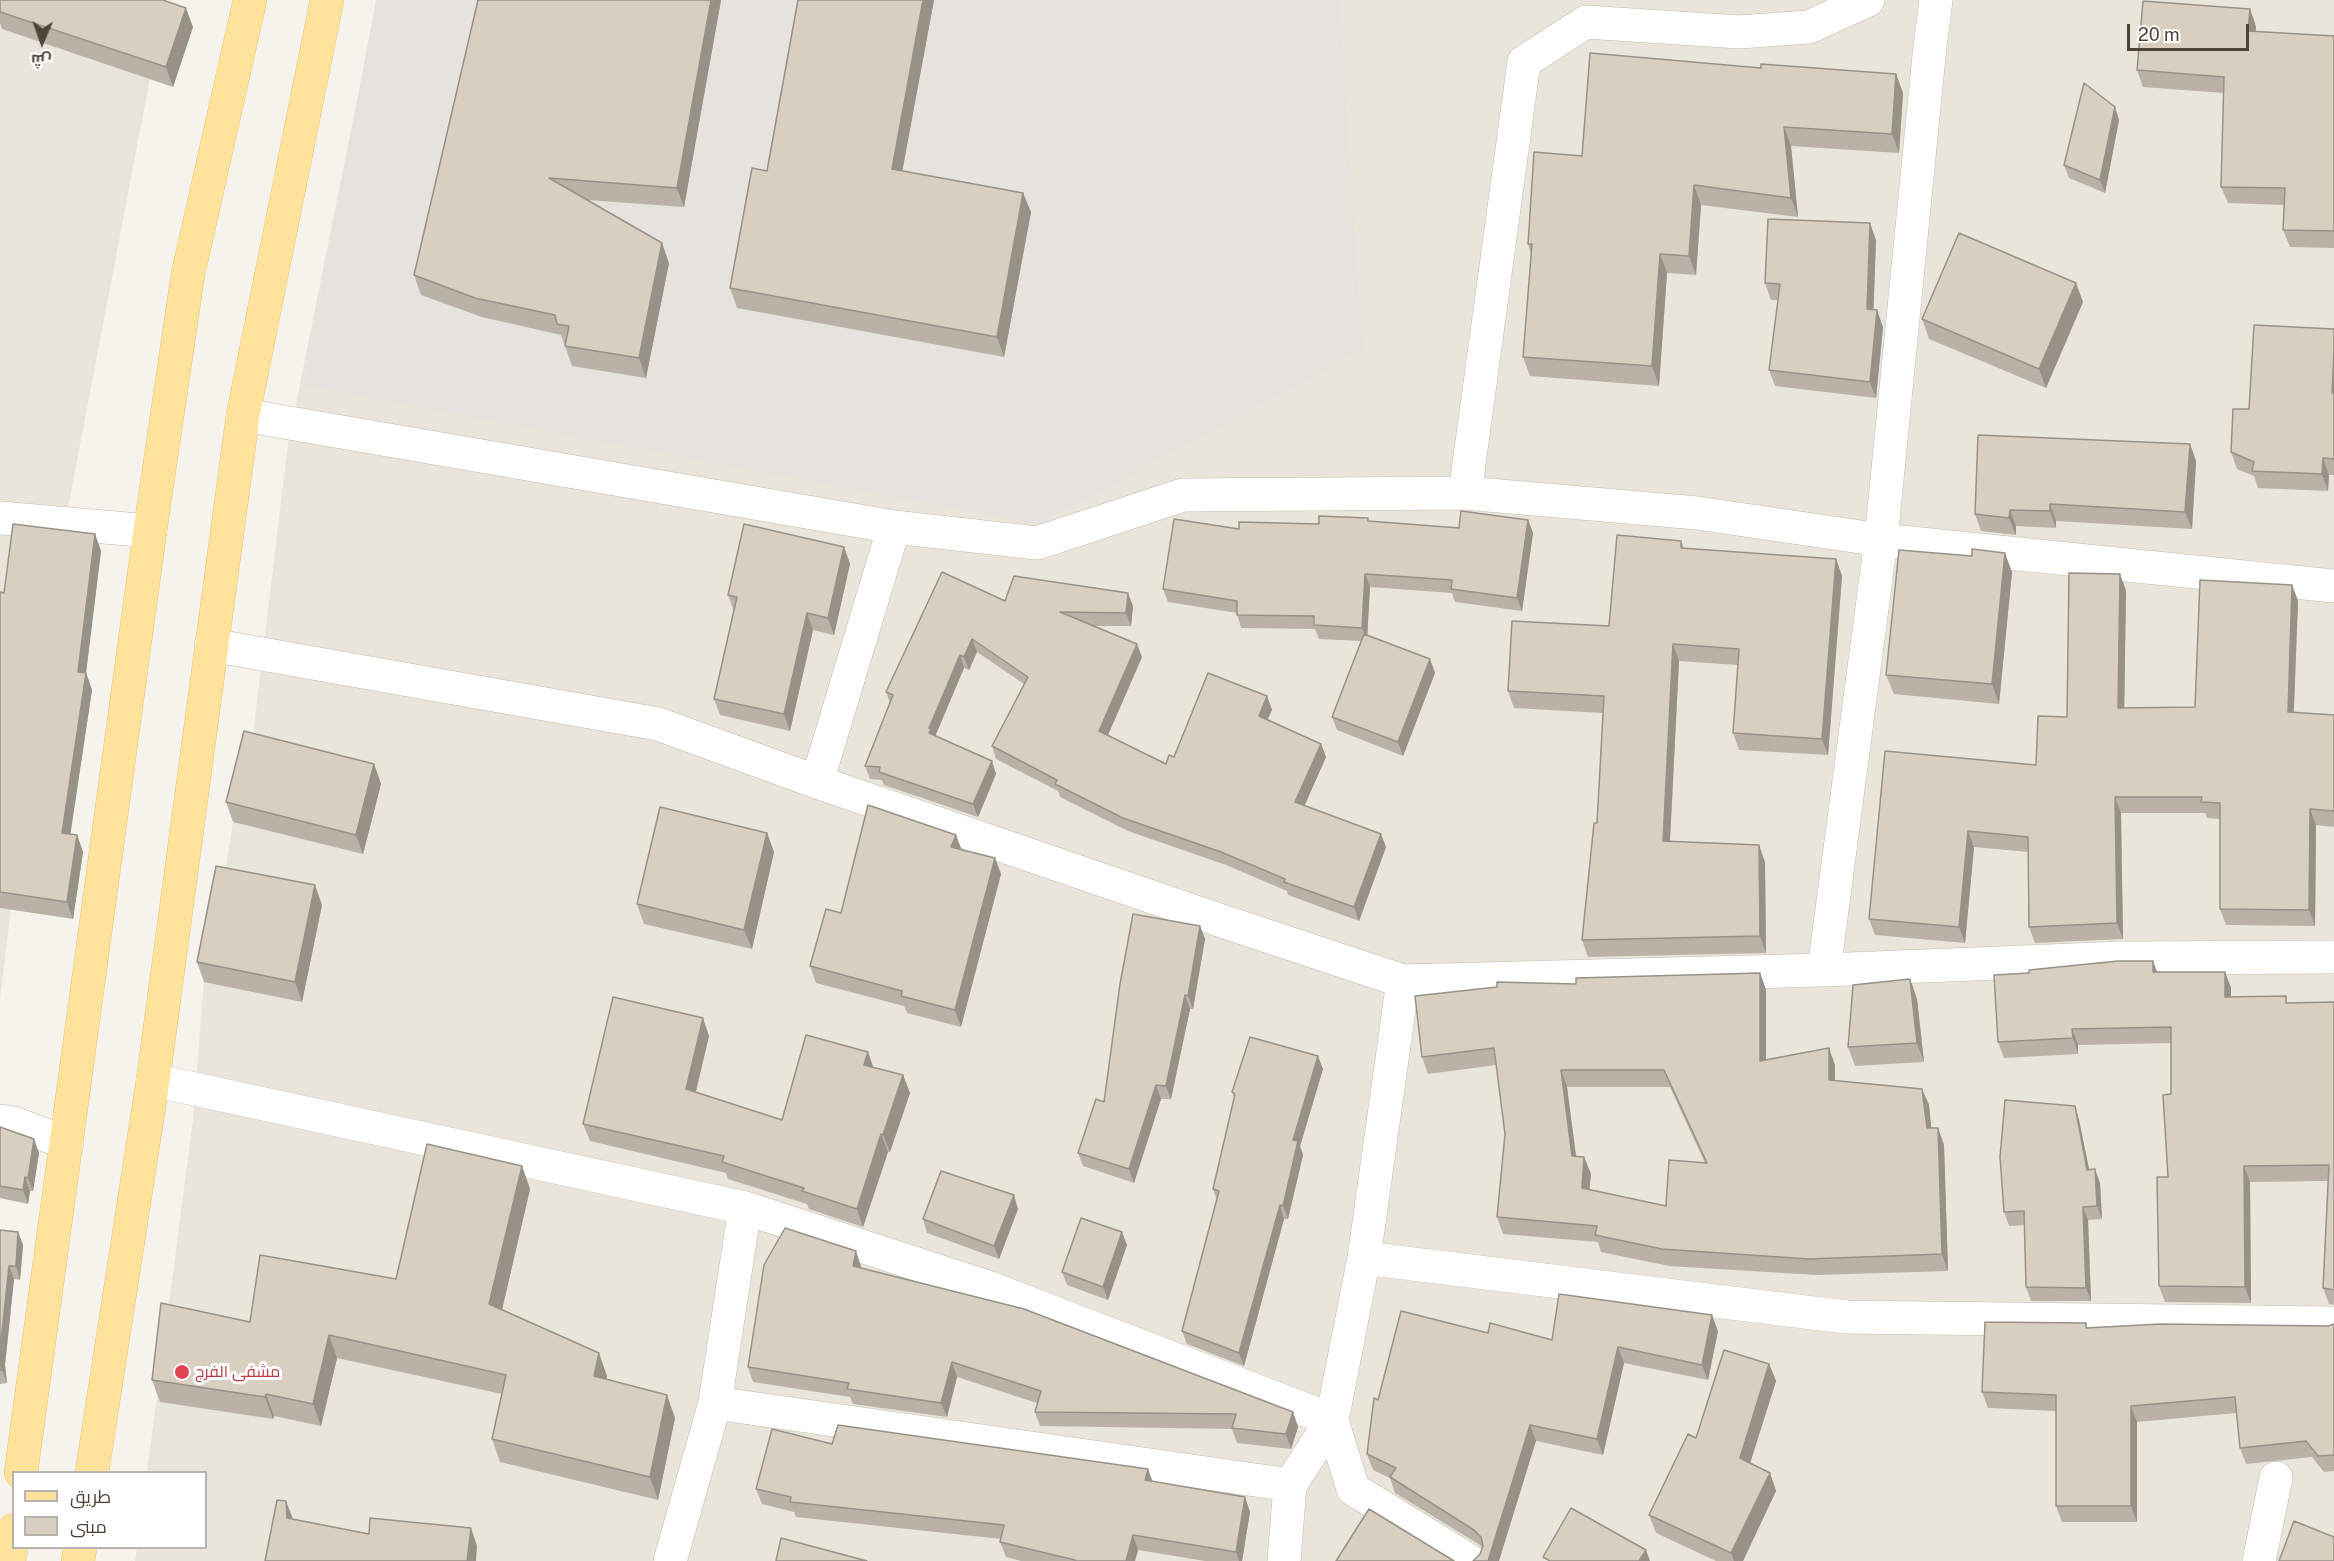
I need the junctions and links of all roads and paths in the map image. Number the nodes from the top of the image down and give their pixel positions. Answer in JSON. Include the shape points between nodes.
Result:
{"nodes":[{"id":1,"x":250,"y":0,"type":"edge"},
{"id":2,"x":327,"y":0,"type":"edge"},
{"id":3,"x":1868,"y":0,"type":"edge"},
{"id":4,"x":1936,"y":0,"type":"edge"},
{"id":5,"x":243,"y":415,"type":"junction"},
{"id":6,"x":1465,"y":493,"type":"junction"},
{"id":7,"x":0,"y":518,"type":"edge"},
{"id":8,"x":894,"y":527,"type":"junction"},
{"id":9,"x":150,"y":531,"type":"junction"},
{"id":10,"x":1881,"y":540,"type":"junction"},
{"id":11,"x":2334,"y":586,"type":"edge"},
{"id":12,"x":210,"y":645,"type":"junction"},
{"id":13,"x":817,"y":782,"type":"junction"},
{"id":14,"x":2334,"y":957,"type":"edge"},
{"id":15,"x":1824,"y":970,"type":"junction"},
{"id":16,"x":1403,"y":981,"type":"junction"},
{"id":17,"x":153,"y":1080,"type":"junction"},
{"id":18,"x":0,"y":1121,"type":"edge"},
{"id":19,"x":67,"y":1143,"type":"junction"},
{"id":20,"x":745,"y":1208,"type":"junction"},
{"id":21,"x":1364,"y":1258,"type":"junction"},
{"id":22,"x":2334,"y":1323,"type":"edge"},
{"id":23,"x":715,"y":1403,"type":"junction"},
{"id":24,"x":1332,"y":1420,"type":"junction"},
{"id":25,"x":21,"y":1471,"type":"edge"},
{"id":26,"x":92,"y":1471,"type":"edge"},
{"id":27,"x":2276,"y":1478,"type":"dead end"},
{"id":28,"x":1290,"y":1485,"type":"junction"},
{"id":29,"x":12,"y":1542,"type":"edge"},
{"id":30,"x":9,"y":1561,"type":"edge"},
{"id":31,"x":670,"y":1561,"type":"edge"},
{"id":32,"x":1284,"y":1561,"type":"edge"},
{"id":33,"x":1470,"y":1561,"type":"edge"},
{"id":34,"x":2259,"y":1561,"type":"edge"}],
"edges":[{"from":1,"to":9,"type":"main road","via":[[188,274]]},
{"from":2,"to":5,"type":"main road"},
{"from":3,"to":6,"type":"street","via":[[1809,27],[1739,32],[1586,22],[1524,62]]},
{"from":4,"to":10,"type":"street"},
{"from":5,"to":8,"type":"street"},
{"from":5,"to":12,"type":"main road"},
{"from":6,"to":8,"type":"street","via":[[1182,495],[1037,543]]},
{"from":6,"to":10,"type":"street","via":[[1697,513]]},
{"from":7,"to":9,"type":"street"},
{"from":8,"to":13,"type":"street"},
{"from":9,"to":19,"type":"main road"},
{"from":10,"to":11,"type":"street"},
{"from":10,"to":15,"type":"street"},
{"from":12,"to":13,"type":"street","via":[[658,724]]},
{"from":12,"to":17,"type":"main road"},
{"from":13,"to":16,"type":"street"},
{"from":14,"to":15,"type":"street","via":[[2123,958]]},
{"from":15,"to":16,"type":"street"},
{"from":16,"to":21,"type":"street"},
{"from":17,"to":20,"type":"street"},
{"from":17,"to":26,"type":"main road"},
{"from":18,"to":19,"type":"street"},
{"from":19,"to":25,"type":"main road"},
{"from":20,"to":23,"type":"street"},
{"from":20,"to":24,"type":"street","via":[[990,1288]]},
{"from":21,"to":22,"type":"street","via":[[1846,1317]]},
{"from":21,"to":24,"type":"street"},
{"from":23,"to":28,"type":"street"},
{"from":23,"to":31,"type":"street"},
{"from":24,"to":28,"type":"street"},
{"from":24,"to":33,"type":"street","via":[[1353,1490]]},
{"from":27,"to":34,"type":"street"},
{"from":28,"to":32,"type":"street"},
{"from":29,"to":30,"type":"main road"}]}
